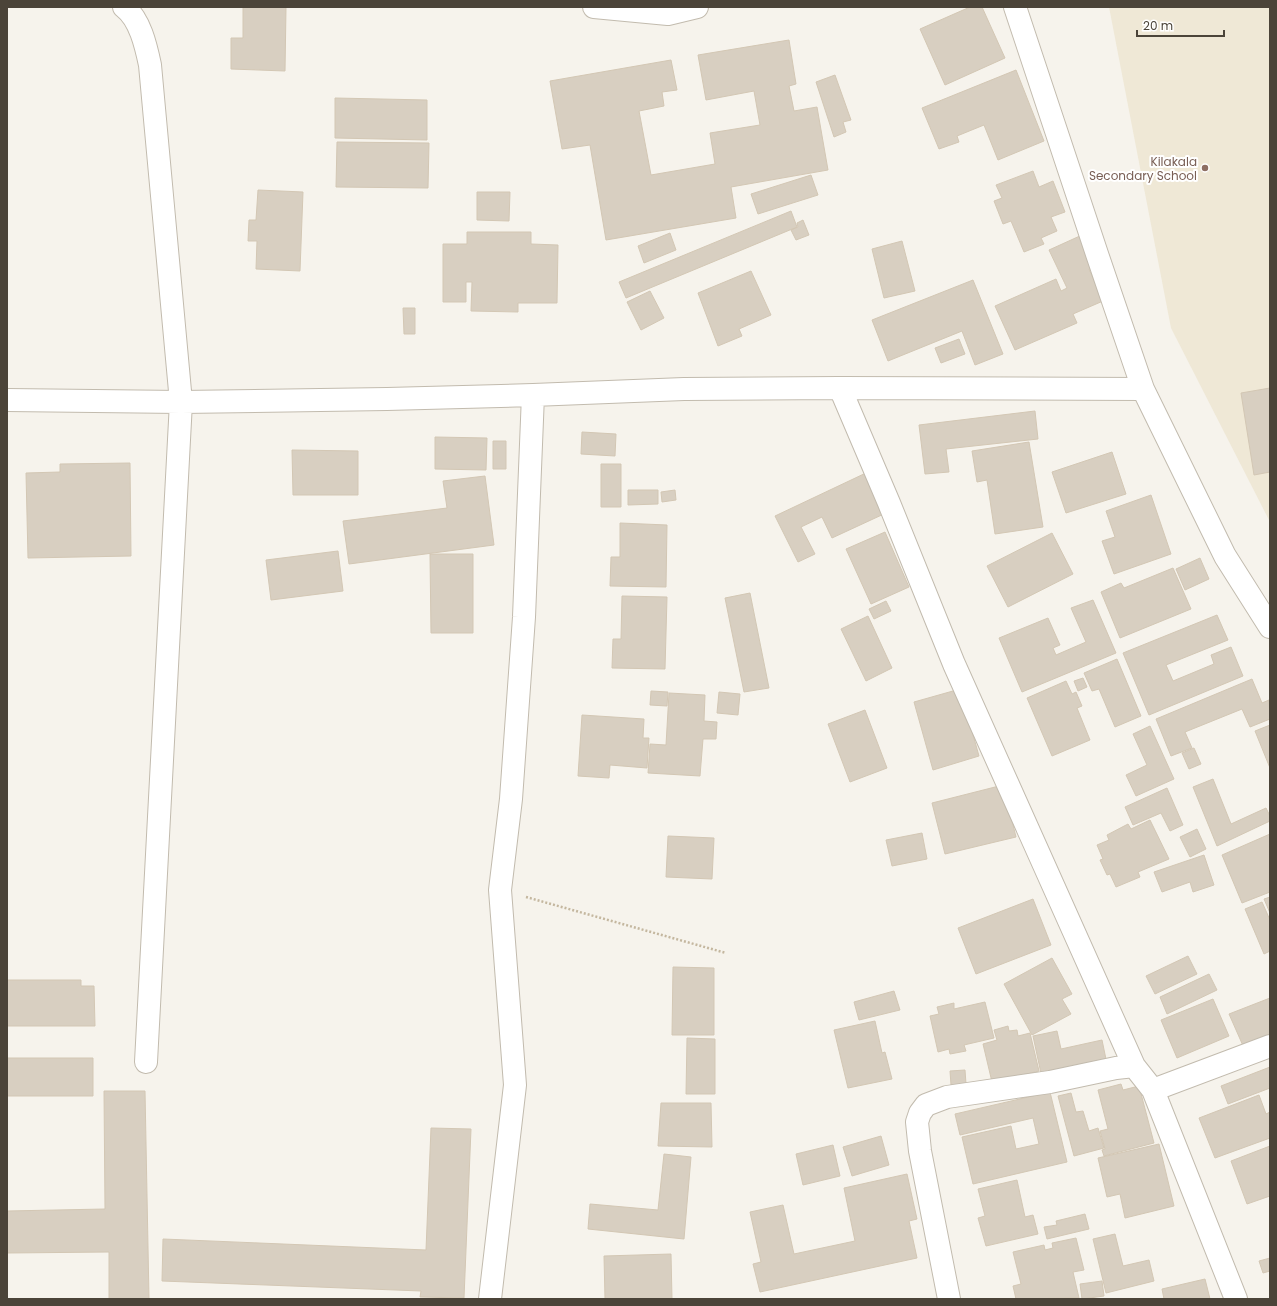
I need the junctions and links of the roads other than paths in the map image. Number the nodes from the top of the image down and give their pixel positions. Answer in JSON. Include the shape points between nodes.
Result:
{"nodes":[{"id":1,"x":124,"y":7,"type":"edge"},
{"id":2,"x":594,"y":7,"type":"edge"},
{"id":3,"x":697,"y":7,"type":"edge"},
{"id":4,"x":1015,"y":7,"type":"edge"},
{"id":5,"x":840,"y":388,"type":"junction"},
{"id":6,"x":1143,"y":389,"type":"junction"},
{"id":7,"x":534,"y":396,"type":"junction"},
{"id":8,"x":7,"y":400,"type":"edge"},
{"id":9,"x":181,"y":402,"type":"junction"},
{"id":10,"x":1270,"y":627,"type":"edge"},
{"id":11,"x":1270,"y":1046,"type":"edge"},
{"id":12,"x":146,"y":1062,"type":"dead end"},
{"id":13,"x":1134,"y":1066,"type":"junction"},
{"id":14,"x":1153,"y":1090,"type":"junction"},
{"id":15,"x":490,"y":1299,"type":"edge"},
{"id":16,"x":949,"y":1299,"type":"edge"},
{"id":17,"x":1236,"y":1299,"type":"edge"}],
"edges":[{"from":1,"to":9,"type":"street","via":[[131,12],[146,42],[150,65]]},
{"from":2,"to":3,"type":"street","via":[[668,14]]},
{"from":4,"to":6,"type":"street"},
{"from":5,"to":6,"type":"street"},
{"from":5,"to":7,"type":"street","via":[[684,389]]},
{"from":5,"to":13,"type":"street","via":[[954,664]]},
{"from":6,"to":10,"type":"street","via":[[1225,556]]},
{"from":7,"to":9,"type":"street"},
{"from":7,"to":15,"type":"street","via":[[524,617],[511,799],[500,890],[515,1085]]},
{"from":8,"to":9,"type":"street"},
{"from":9,"to":12,"type":"street"},
{"from":11,"to":14,"type":"street"},
{"from":13,"to":14,"type":"street"},
{"from":13,"to":16,"type":"street","via":[[1050,1082],[947,1097],[926,1105],[917,1122],[920,1151]]},
{"from":14,"to":17,"type":"street"}]}
